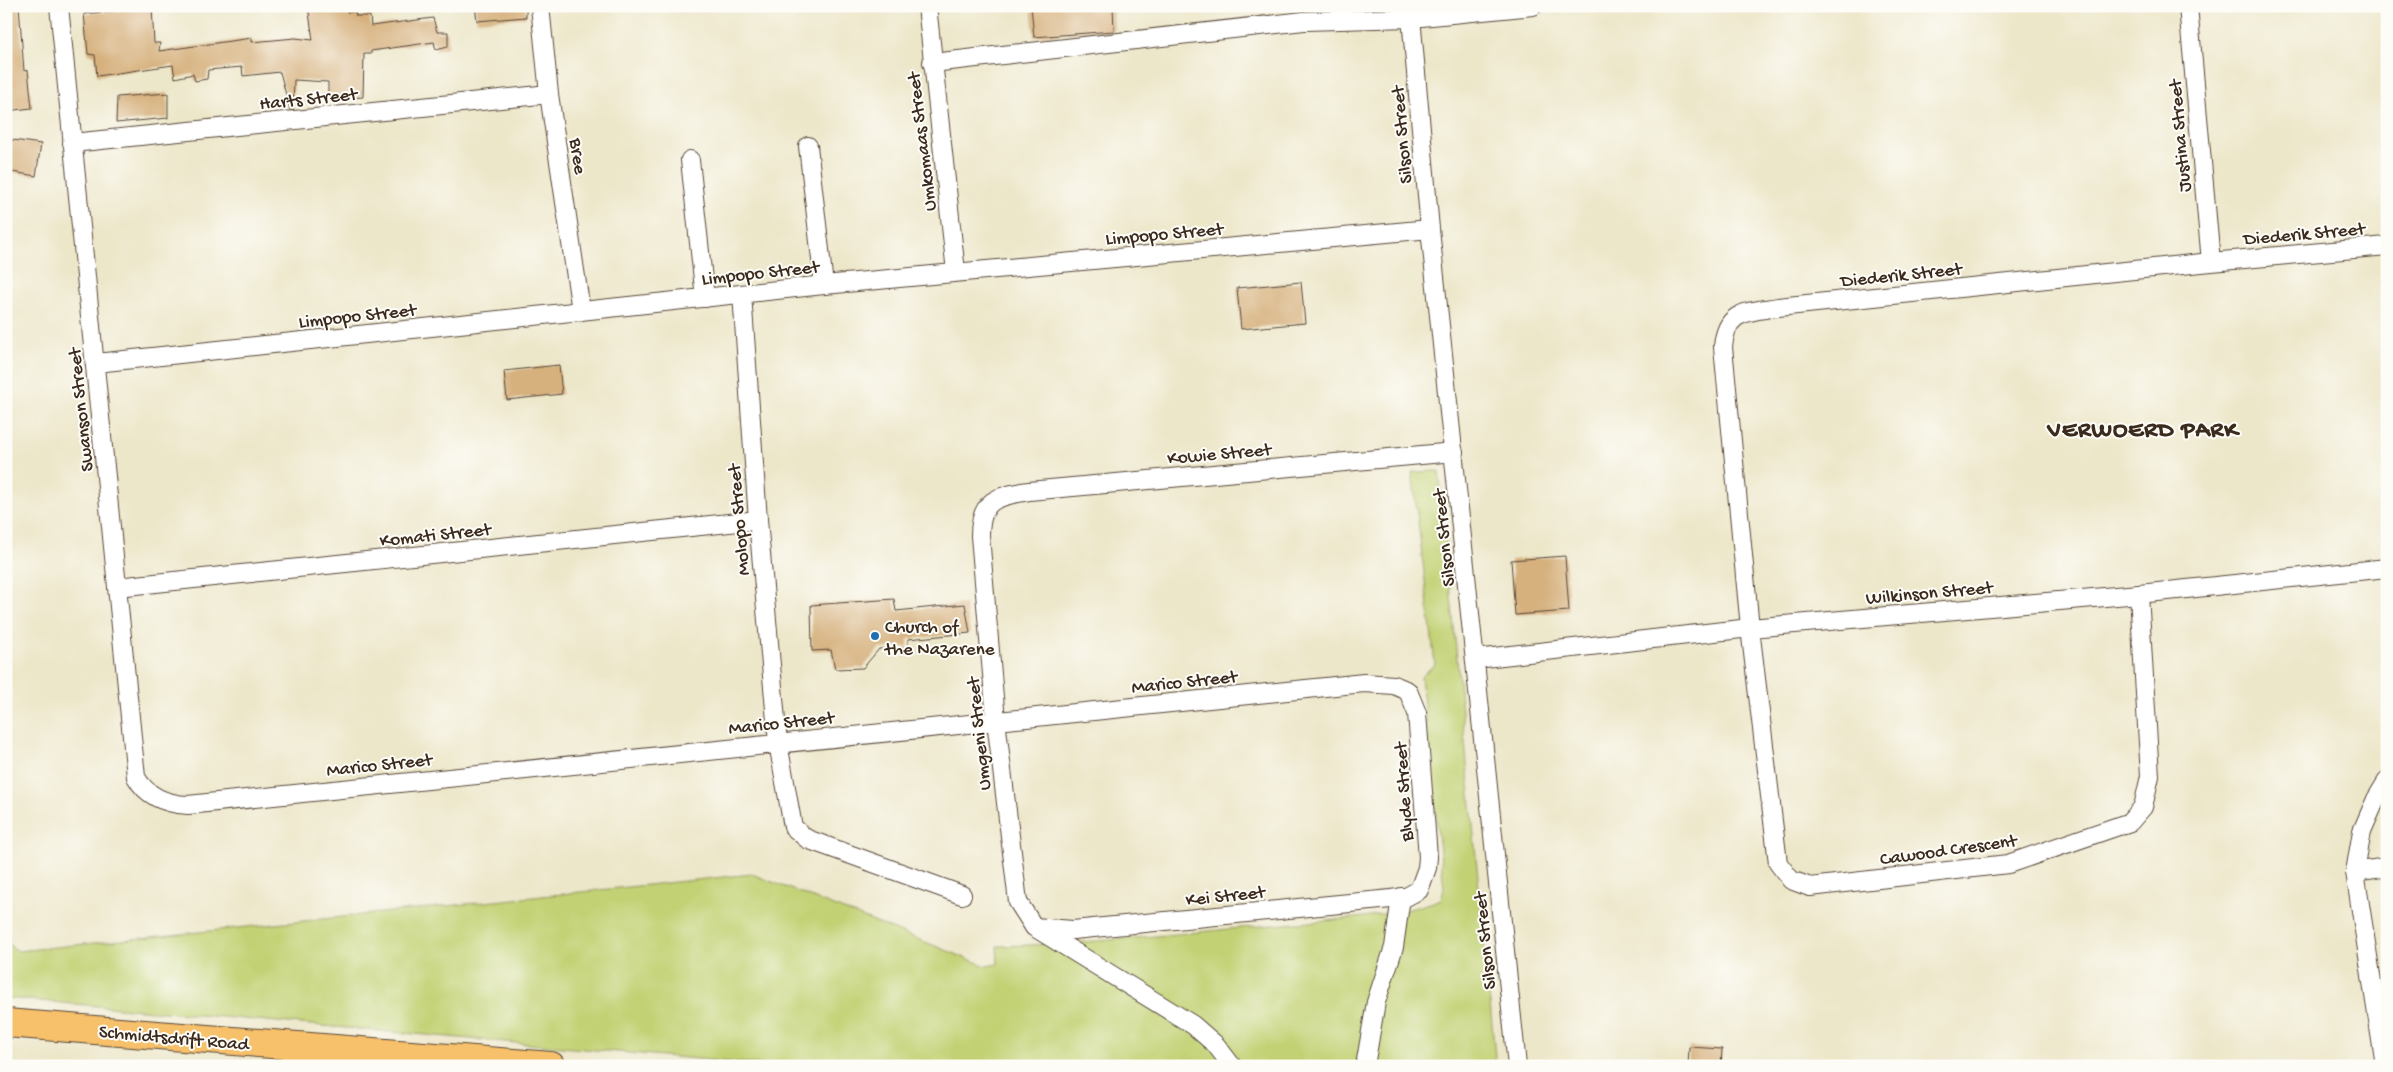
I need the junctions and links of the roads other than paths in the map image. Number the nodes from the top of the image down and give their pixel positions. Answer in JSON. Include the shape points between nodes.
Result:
{"nodes":[{"id":1,"x":59,"y":6,"type":"edge"},
{"id":2,"x":540,"y":6,"type":"edge"},
{"id":3,"x":927,"y":6,"type":"edge"},
{"id":4,"x":1533,"y":6,"type":"edge"},
{"id":5,"x":2188,"y":6,"type":"edge"},
{"id":6,"x":1411,"y":12,"type":"edge"},
{"id":7,"x":932,"y":63,"type":"junction"},
{"id":8,"x":549,"y":94,"type":"junction"},
{"id":9,"x":72,"y":143,"type":"junction"},
{"id":10,"x":808,"y":146,"type":"dead end"},
{"id":11,"x":690,"y":160,"type":"dead end"},
{"id":12,"x":1430,"y":229,"type":"junction"},
{"id":13,"x":2387,"y":246,"type":"edge"},
{"id":14,"x":2211,"y":262,"type":"junction"},
{"id":15,"x":956,"y":272,"type":"junction"},
{"id":16,"x":824,"y":285,"type":"junction"},
{"id":17,"x":742,"y":294,"type":"junction"},
{"id":18,"x":705,"y":298,"type":"junction"},
{"id":19,"x":581,"y":311,"type":"junction"},
{"id":20,"x":96,"y":363,"type":"junction"},
{"id":21,"x":1454,"y":452,"type":"junction"},
{"id":22,"x":990,"y":503,"type":"joint"},
{"id":23,"x":758,"y":520,"type":"junction"},
{"id":24,"x":2387,"y":568,"type":"edge"},
{"id":25,"x":117,"y":587,"type":"junction"},
{"id":26,"x":2138,"y":594,"type":"junction"},
{"id":27,"x":1750,"y":628,"type":"junction"},
{"id":28,"x":1476,"y":659,"type":"junction"},
{"id":29,"x":1408,"y":691,"type":"joint"},
{"id":30,"x":996,"y":720,"type":"junction"},
{"id":31,"x":778,"y":743,"type":"junction"},
{"id":32,"x":2387,"y":781,"type":"edge"},
{"id":33,"x":159,"y":799,"type":"joint"},
{"id":34,"x":2387,"y":867,"type":"edge"},
{"id":35,"x":2355,"y":872,"type":"junction"},
{"id":36,"x":1419,"y":890,"type":"joint"},
{"id":37,"x":962,"y":895,"type":"dead end"},
{"id":38,"x":1401,"y":898,"type":"junction"},
{"id":39,"x":1034,"y":927,"type":"junction"},
{"id":40,"x":6,"y":1023,"type":"edge"},
{"id":41,"x":521,"y":1065,"type":"edge"},
{"id":42,"x":551,"y":1066,"type":"edge"},
{"id":43,"x":1232,"y":1066,"type":"edge"},
{"id":44,"x":1365,"y":1066,"type":"edge"},
{"id":45,"x":1517,"y":1066,"type":"edge"},
{"id":46,"x":2385,"y":1066,"type":"edge"}],
"edges":[{"from":1,"to":9,"type":"street","name":"Swanson Street"},
{"from":2,"to":8,"type":"street","name":"Bree"},
{"from":3,"to":7,"type":"street","name":"Umkomaas Street"},
{"from":4,"to":6,"type":"street"},
{"from":5,"to":14,"type":"street","name":"Justina Street"},
{"from":6,"to":7,"type":"street"},
{"from":6,"to":12,"type":"street","name":"Silson Street"},
{"from":7,"to":15,"type":"street","name":"Umkomaas Street"},
{"from":8,"to":9,"type":"street","name":"Harts Street"},
{"from":8,"to":19,"type":"street","name":"Bree"},
{"from":9,"to":20,"type":"street","name":"Swanson Street"},
{"from":10,"to":16,"type":"street"},
{"from":11,"to":18,"type":"street"},
{"from":12,"to":15,"type":"street","name":"Limpopo Street"},
{"from":12,"to":21,"type":"street","name":"Silson Street"},
{"from":13,"to":14,"type":"street","name":"Diederik Street"},
{"from":14,"to":27,"type":"street","name":"Diederik Street","via":[[1778,307],[1734,318],[1724,331],[1723,347]]},
{"from":15,"to":16,"type":"street","name":"Limpopo Street"},
{"from":16,"to":17,"type":"street","name":"Limpopo Street"},
{"from":17,"to":18,"type":"street","name":"Limpopo Street"},
{"from":17,"to":23,"type":"street","name":"Molopo Street"},
{"from":18,"to":19,"type":"street","name":"Limpopo Street"},
{"from":19,"to":20,"type":"street","name":"Limpopo Street"},
{"from":20,"to":25,"type":"street","name":"Swanson Street"},
{"from":21,"to":22,"type":"street","name":"Kowie Street","via":[[1028,491],[1003,495]]},
{"from":21,"to":28,"type":"street","name":"Silson Street"},
{"from":22,"to":30,"type":"street","name":"Umgeni Street","via":[[982,514],[980,536]]},
{"from":23,"to":25,"type":"street","name":"Komati Street"},
{"from":23,"to":31,"type":"street","name":"Molopo Street"},
{"from":24,"to":26,"type":"street","name":"Wilkinson Street"},
{"from":25,"to":33,"type":"street","name":"Swanson Street","via":[[136,777],[143,789]]},
{"from":26,"to":27,"type":"street","name":"Wilkinson Street"},
{"from":26,"to":27,"type":"street","name":"Cawood Crescent","via":[[2150,776],[2143,807],[2130,822],[2008,864],[1810,886],[1791,880],[1778,863]]},
{"from":27,"to":28,"type":"street","name":"Wilkinson Street"},
{"from":28,"to":45,"type":"street","name":"Silson Street"},
{"from":29,"to":30,"type":"street","name":"Marico Street","via":[[1364,683]]},
{"from":29,"to":36,"type":"street","name":"Blyde Street","via":[[1417,713],[1428,856]]},
{"from":30,"to":31,"type":"street","name":"Marico Street"},
{"from":30,"to":39,"type":"street","name":"Umgeni Street","via":[[1018,902]]},
{"from":31,"to":33,"type":"street","name":"Marico Street","via":[[188,805]]},
{"from":31,"to":37,"type":"street","name":"Molopo Street","via":[[793,827],[799,834]]},
{"from":32,"to":35,"type":"street","via":[[2362,831]]},
{"from":34,"to":35,"type":"street"},
{"from":35,"to":46,"type":"street"},
{"from":36,"to":38,"type":"street","name":"Kei Street"},
{"from":38,"to":39,"type":"street","name":"Kei Street","via":[[1073,930]]},
{"from":38,"to":44,"type":"street","via":[[1395,940],[1376,1002]]},
{"from":39,"to":43,"type":"street","via":[[1193,1025]]},
{"from":40,"to":41,"type":"highway","name":"Schmidtsdrift Road"},
{"from":41,"to":42,"type":"highway","name":"Schmidtsdrift Road"}]}
